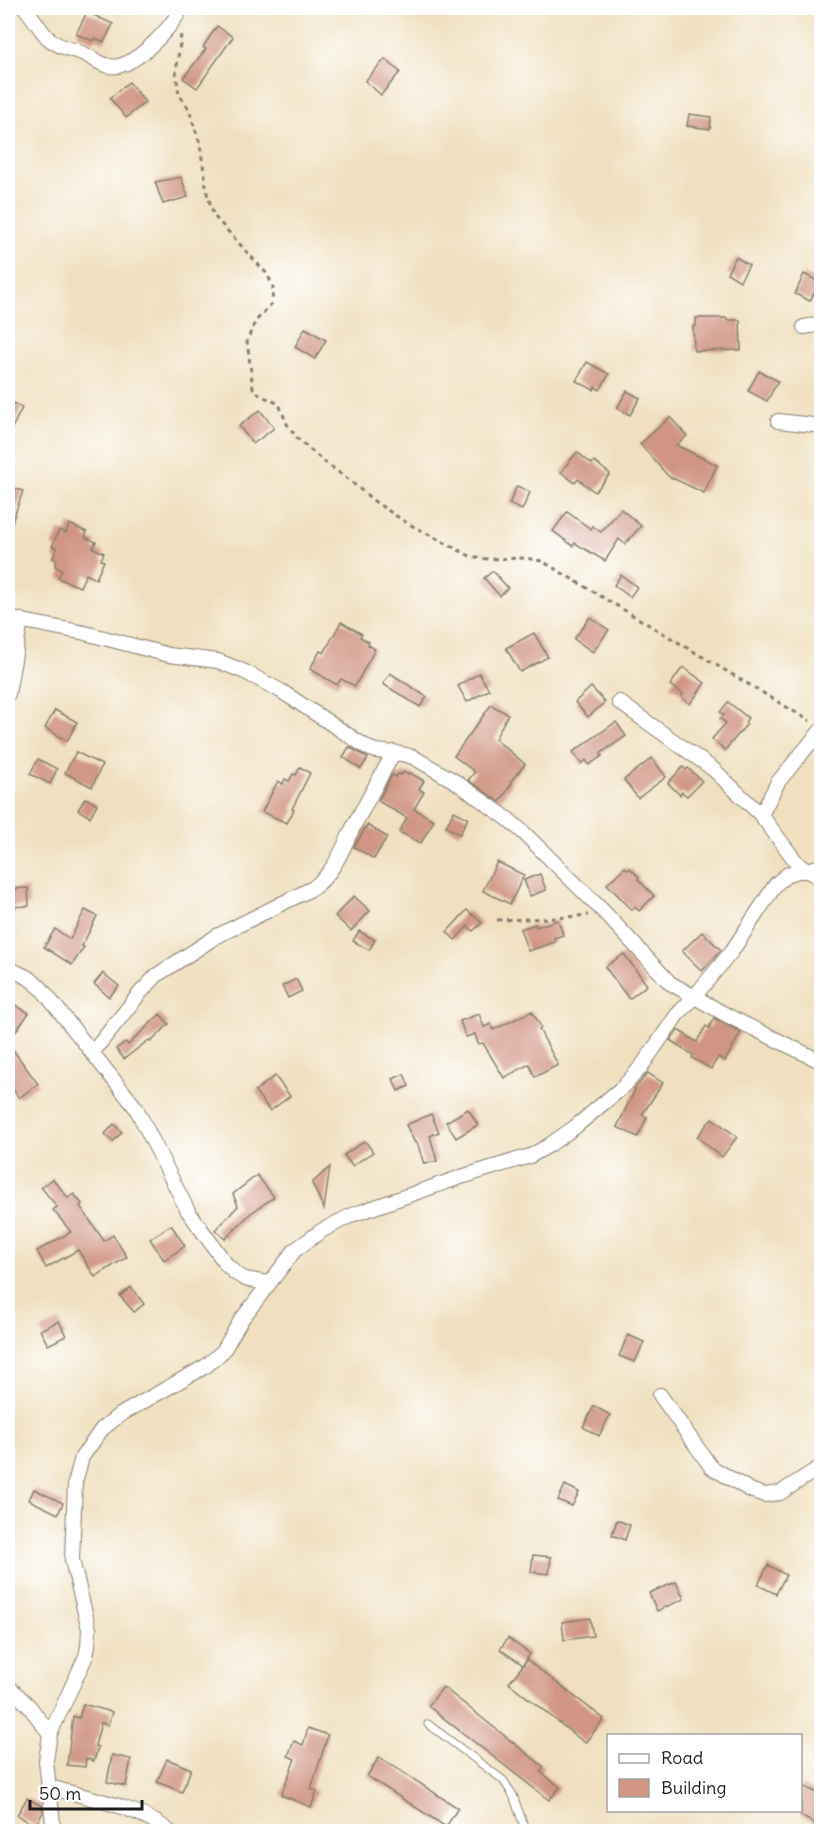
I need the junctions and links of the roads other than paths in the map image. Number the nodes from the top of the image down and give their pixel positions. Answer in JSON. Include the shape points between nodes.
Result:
{"nodes":[{"id":1,"x":25,"y":8,"type":"edge"},
{"id":2,"x":182,"y":8,"type":"edge"},
{"id":3,"x":822,"y":324,"type":"edge"},
{"id":4,"x":804,"y":327,"type":"dead end"},
{"id":5,"x":778,"y":421,"type":"dead end"},
{"id":6,"x":822,"y":426,"type":"edge"},
{"id":7,"x":14,"y":619,"type":"edge"},
{"id":8,"x":8,"y":694,"type":"edge"},
{"id":9,"x":619,"y":702,"type":"dead end"},
{"id":10,"x":817,"y":726,"type":"edge"},
{"id":11,"x":394,"y":752,"type":"junction"},
{"id":12,"x":761,"y":815,"type":"junction"},
{"id":13,"x":822,"y":866,"type":"edge"},
{"id":14,"x":805,"y":870,"type":"junction"},
{"id":15,"x":822,"y":878,"type":"edge"},
{"id":16,"x":8,"y":968,"type":"edge"},
{"id":17,"x":694,"y":997,"type":"junction"},
{"id":18,"x":92,"y":1053,"type":"junction"},
{"id":19,"x":822,"y":1062,"type":"edge"},
{"id":20,"x":268,"y":1282,"type":"junction"},
{"id":21,"x":660,"y":1395,"type":"dead end"},
{"id":22,"x":822,"y":1466,"type":"edge"},
{"id":23,"x":8,"y":1686,"type":"edge"},
{"id":24,"x":428,"y":1724,"type":"dead end"},
{"id":25,"x":50,"y":1734,"type":"junction"},
{"id":26,"x":49,"y":1786,"type":"junction"},
{"id":27,"x":54,"y":1832,"type":"edge"},
{"id":28,"x":170,"y":1832,"type":"edge"},
{"id":29,"x":526,"y":1832,"type":"edge"}],
"edges":[{"from":1,"to":2,"type":"street","via":[[48,38],[61,47],[101,64],[118,66],[151,45]]},
{"from":3,"to":4,"type":"street"},
{"from":5,"to":6,"type":"street"},
{"from":7,"to":8,"type":"street"},
{"from":7,"to":11,"type":"street","via":[[169,655],[218,661],[281,691],[359,744],[376,751]]},
{"from":9,"to":12,"type":"street","via":[[713,769]]},
{"from":10,"to":12,"type":"street","via":[[778,782]]},
{"from":11,"to":17,"type":"street","via":[[422,761],[508,819],[605,913],[669,983]]},
{"from":11,"to":18,"type":"street","via":[[337,861],[322,881],[217,936],[157,975]]},
{"from":12,"to":14,"type":"street"},
{"from":13,"to":14,"type":"street"},
{"from":14,"to":15,"type":"street"},
{"from":14,"to":17,"type":"street","via":[[788,874],[776,884],[732,951]]},
{"from":16,"to":18,"type":"street","via":[[41,987]]},
{"from":17,"to":19,"type":"street"},
{"from":17,"to":20,"type":"street","via":[[624,1086],[548,1146],[530,1156],[352,1215],[294,1250]]},
{"from":18,"to":20,"type":"street","via":[[136,1108],[188,1211],[219,1255],[245,1279]]},
{"from":20,"to":25,"type":"street","via":[[223,1350],[206,1366],[118,1416],[102,1429],[82,1457],[75,1483],[72,1560],[89,1629],[88,1646]]},
{"from":21,"to":22,"type":"street","via":[[711,1467],[750,1490],[764,1495],[780,1493]]},
{"from":23,"to":25,"type":"street"},
{"from":24,"to":29,"type":"lane","via":[[503,1780],[513,1795]]},
{"from":25,"to":26,"type":"street","via":[[46,1761]]},
{"from":26,"to":27,"type":"street"},
{"from":26,"to":28,"type":"street","via":[[109,1803],[151,1819]]}]}
